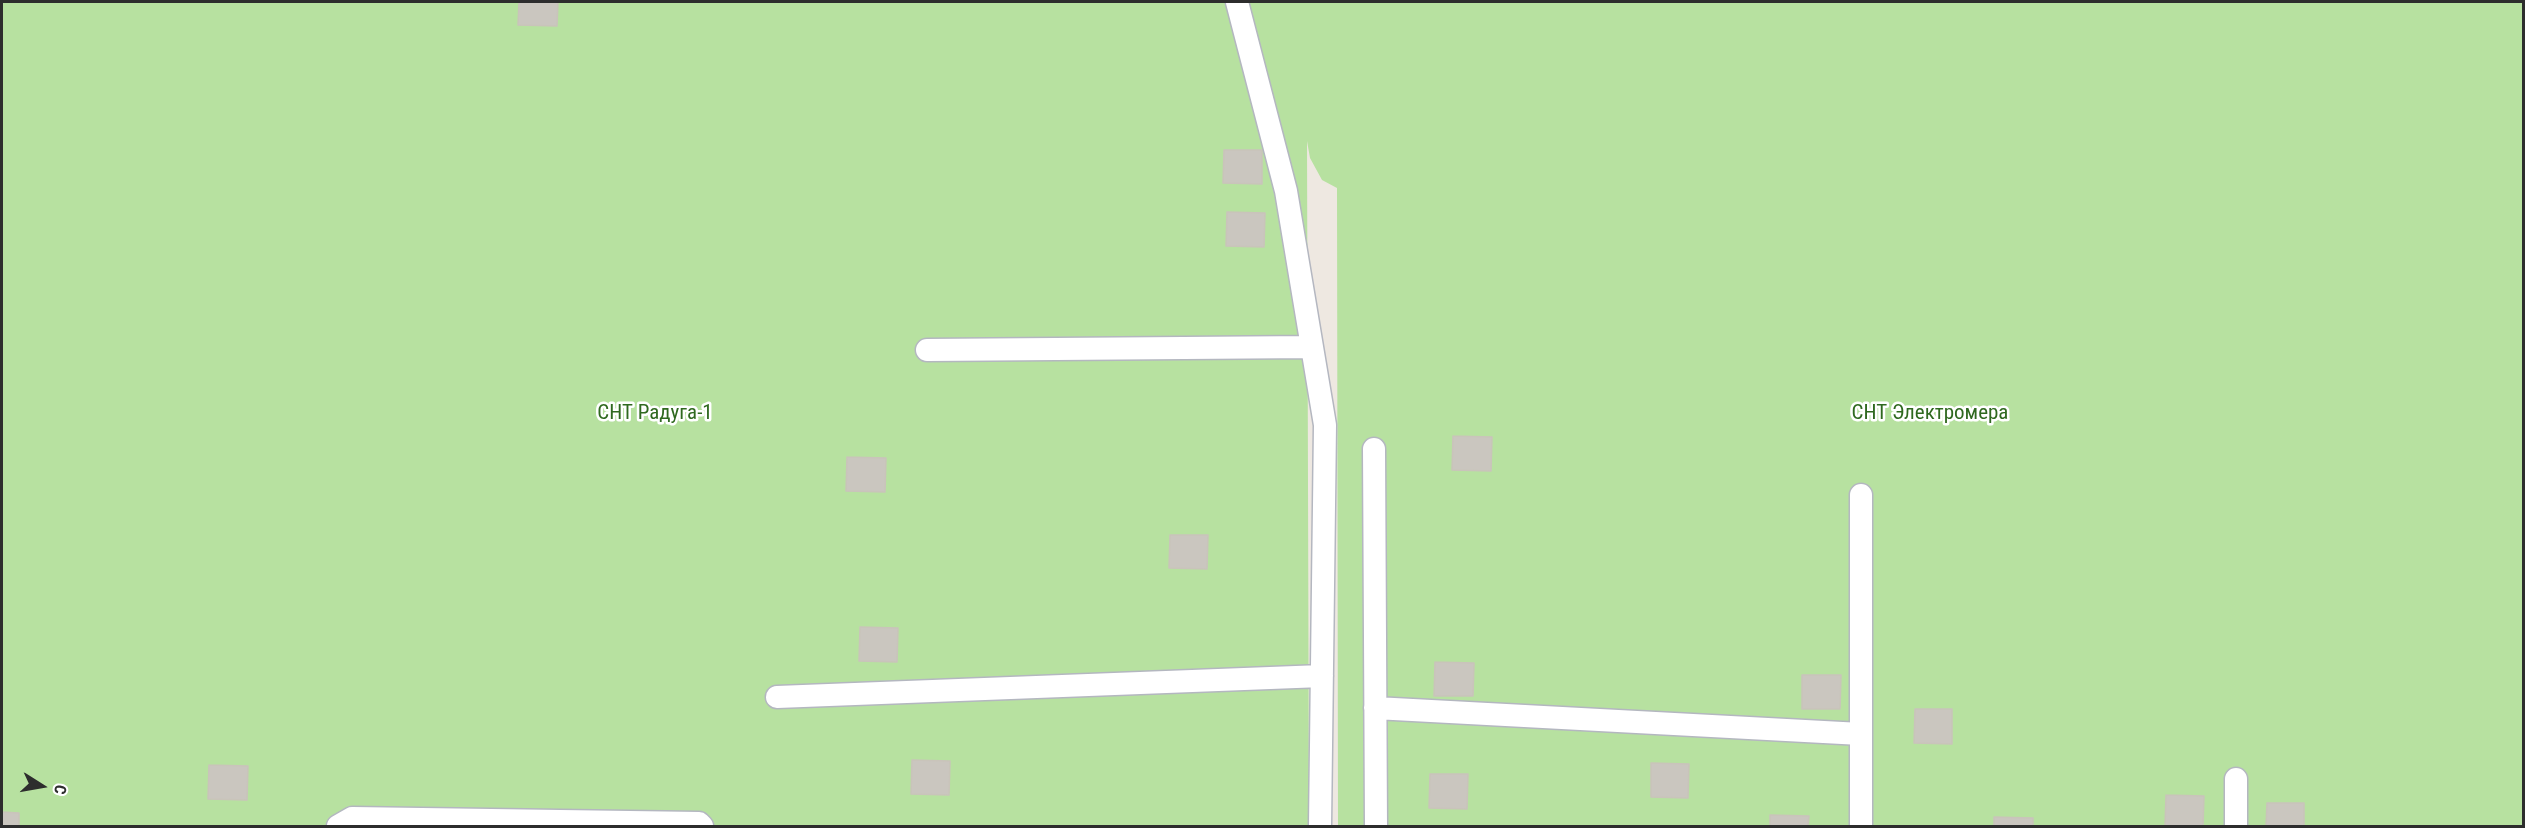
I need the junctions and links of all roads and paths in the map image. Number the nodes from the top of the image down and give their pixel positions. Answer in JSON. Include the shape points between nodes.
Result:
{"nodes":[{"id":1,"x":1237,"y":2,"type":"edge"},
{"id":2,"x":1312,"y":347,"type":"junction"},
{"id":3,"x":927,"y":350,"type":"dead end"},
{"id":4,"x":1374,"y":449,"type":"dead end"},
{"id":5,"x":1861,"y":495,"type":"dead end"},
{"id":6,"x":1322,"y":676,"type":"junction"},
{"id":7,"x":777,"y":697,"type":"dead end"},
{"id":8,"x":1375,"y":708,"type":"junction"},
{"id":9,"x":1861,"y":735,"type":"junction"},
{"id":10,"x":2236,"y":779,"type":"dead end"},
{"id":11,"x":397,"y":822,"type":"edge"},
{"id":12,"x":338,"y":826,"type":"edge"},
{"id":13,"x":702,"y":826,"type":"edge"},
{"id":14,"x":1320,"y":826,"type":"edge"},
{"id":15,"x":1376,"y":826,"type":"edge"},
{"id":16,"x":1861,"y":826,"type":"edge"},
{"id":17,"x":2236,"y":826,"type":"edge"}],
"edges":[{"from":1,"to":2,"type":"lane","via":[[1286,191]]},
{"from":2,"to":3,"type":"lane"},
{"from":2,"to":6,"type":"lane","via":[[1325,425]]},
{"from":4,"to":8,"type":"lane"},
{"from":5,"to":9,"type":"lane"},
{"from":6,"to":7,"type":"lane"},
{"from":6,"to":14,"type":"lane"},
{"from":8,"to":9,"type":"lane"},
{"from":8,"to":15,"type":"lane"},
{"from":9,"to":16,"type":"lane"},
{"from":10,"to":17,"type":"lane"},
{"from":11,"to":12,"type":"lane","via":[[352,818]]},
{"from":11,"to":13,"type":"lane"}]}
